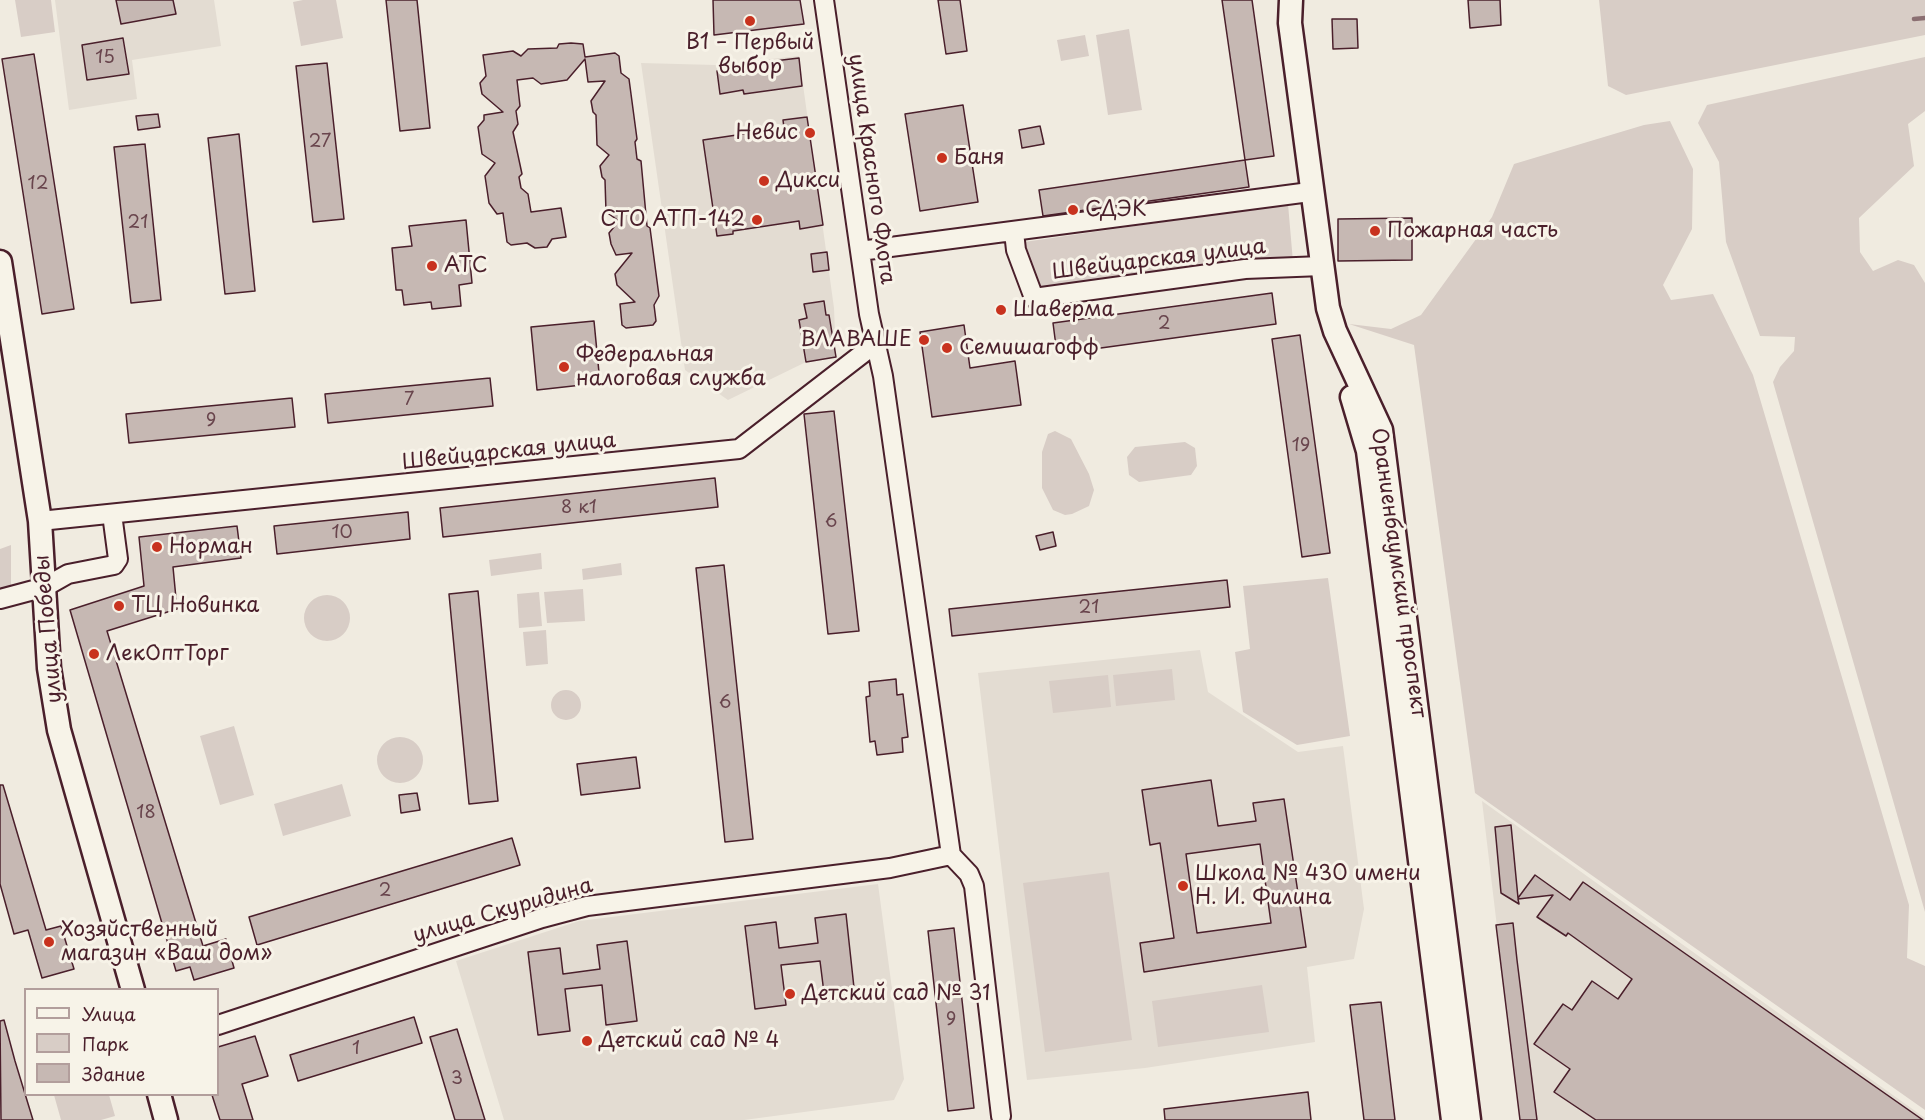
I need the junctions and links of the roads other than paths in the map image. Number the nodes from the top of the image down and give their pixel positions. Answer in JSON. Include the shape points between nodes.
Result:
{"nodes":[{"id":1,"x":824,"y":0,"type":"edge"},
{"id":2,"x":1279,"y":0,"type":"edge"},
{"id":3,"x":1291,"y":0,"type":"edge"},
{"id":4,"x":1302,"y":193,"type":"junction"},
{"id":5,"x":1014,"y":232,"type":"junction"},
{"id":6,"x":860,"y":251,"type":"junction"},
{"id":7,"x":0,"y":262,"type":"edge"},
{"id":8,"x":1316,"y":266,"type":"junction"},
{"id":9,"x":875,"y":344,"type":"junction"},
{"id":10,"x":112,"y":514,"type":"junction"},
{"id":11,"x":40,"y":520,"type":"junction"},
{"id":12,"x":45,"y":587,"type":"junction"},
{"id":13,"x":0,"y":599,"type":"edge"},
{"id":14,"x":951,"y":855,"type":"junction"},
{"id":15,"x":1443,"y":973,"type":"junction"},
{"id":16,"x":132,"y":988,"type":"edge"},
{"id":17,"x":219,"y":1025,"type":"edge"},
{"id":18,"x":159,"y":1096,"type":"edge"},
{"id":19,"x":1001,"y":1116,"type":"dead end"},
{"id":20,"x":166,"y":1120,"type":"edge"},
{"id":21,"x":1453,"y":1120,"type":"edge"},
{"id":22,"x":1469,"y":1120,"type":"edge"}],
"edges":[{"from":1,"to":6,"type":"street","name":"улица Красного Флота"},
{"from":2,"to":4,"type":"main road","name":"Ораниенбаумский проспект"},
{"from":3,"to":8,"type":"main road","name":"Ораниенбаумский проспект","via":[[1290,23]]},
{"from":4,"to":5,"type":"street"},
{"from":4,"to":8,"type":"main road","name":"Ораниенбаумский проспект"},
{"from":5,"to":6,"type":"street"},
{"from":5,"to":8,"type":"street","name":"Швейцарская улица","via":[[1016,250],[1034,298],[1245,270]]},
{"from":6,"to":9,"type":"street","name":"улица Красного Флота"},
{"from":7,"to":11,"type":"main road","name":"улица Победы"},
{"from":8,"to":15,"type":"main road","name":"Ораниенбаумский проспект","via":[[1322,333],[1350,391],[1368,451]]},
{"from":9,"to":10,"type":"street","name":"Швейцарская улица","via":[[739,449]]},
{"from":9,"to":14,"type":"street","name":"улица Красного Флота","via":[[883,376]]},
{"from":10,"to":11,"type":"street","name":"Швейцарская улица"},
{"from":10,"to":12,"type":"street","via":[[118,559],[114,565],[68,574]]},
{"from":11,"to":12,"type":"main road","name":"улица Победы"},
{"from":12,"to":13,"type":"street"},
{"from":12,"to":16,"type":"main road","name":"улица Победы","via":[[49,669],[59,730]]},
{"from":14,"to":17,"type":"street","name":"улица Скуридина","via":[[890,868],[586,906]]},
{"from":14,"to":19,"type":"street","via":[[969,874],[974,886]]},
{"from":15,"to":21,"type":"main road","name":"Ораниенбаумский проспект"},
{"from":15,"to":22,"type":"main road","name":"Ораниенбаумский проспект"},
{"from":18,"to":20,"type":"main road"}]}
